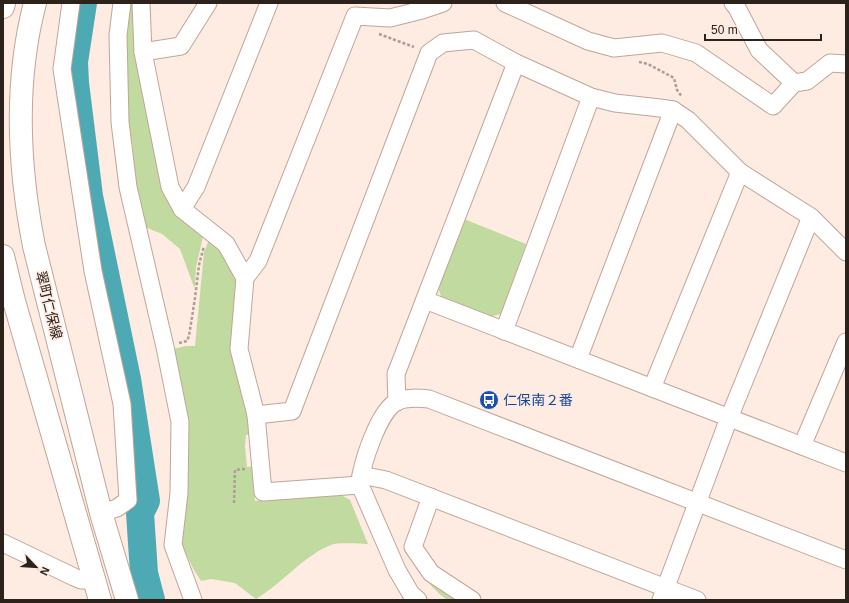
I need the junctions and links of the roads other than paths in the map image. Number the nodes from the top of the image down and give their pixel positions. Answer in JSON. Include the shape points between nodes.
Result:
{"nodes":[{"id":1,"x":4,"y":3,"type":"edge"},
{"id":2,"x":35,"y":3,"type":"edge"},
{"id":3,"x":70,"y":3,"type":"edge"},
{"id":4,"x":122,"y":3,"type":"edge"},
{"id":5,"x":141,"y":3,"type":"edge"},
{"id":6,"x":208,"y":3,"type":"edge"},
{"id":7,"x":269,"y":3,"type":"edge"},
{"id":8,"x":443,"y":3,"type":"edge"},
{"id":9,"x":504,"y":3,"type":"edge"},
{"id":10,"x":733,"y":3,"type":"edge"},
{"id":11,"x":3,"y":7,"type":"edge"},
{"id":12,"x":143,"y":52,"type":"junction"},
{"id":13,"x":516,"y":63,"type":"junction"},
{"id":14,"x":846,"y":64,"type":"edge"},
{"id":15,"x":794,"y":83,"type":"junction"},
{"id":16,"x":591,"y":97,"type":"junction"},
{"id":17,"x":673,"y":110,"type":"junction"},
{"id":18,"x":740,"y":172,"type":"junction"},
{"id":19,"x":182,"y":209,"type":"junction"},
{"id":20,"x":811,"y":217,"type":"junction"},
{"id":21,"x":846,"y":252,"type":"edge"},
{"id":22,"x":3,"y":256,"type":"edge"},
{"id":23,"x":245,"y":278,"type":"junction"},
{"id":24,"x":425,"y":300,"type":"junction"},
{"id":25,"x":504,"y":331,"type":"junction"},
{"id":26,"x":846,"y":342,"type":"edge"},
{"id":27,"x":578,"y":359,"type":"junction"},
{"id":28,"x":652,"y":388,"type":"junction"},
{"id":29,"x":397,"y":402,"type":"junction"},
{"id":30,"x":256,"y":415,"type":"junction"},
{"id":31,"x":729,"y":418,"type":"junction"},
{"id":32,"x":802,"y":446,"type":"junction"},
{"id":33,"x":846,"y":463,"type":"edge"},
{"id":34,"x":360,"y":480,"type":"junction"},
{"id":35,"x":431,"y":498,"type":"junction"},
{"id":36,"x":698,"y":502,"type":"junction"},
{"id":37,"x":101,"y":513,"type":"junction"},
{"id":38,"x":3,"y":543,"type":"edge"},
{"id":39,"x":846,"y":560,"type":"edge"},
{"id":40,"x":94,"y":580,"type":"junction"},
{"id":41,"x":663,"y":594,"type":"edge"},
{"id":42,"x":411,"y":598,"type":"edge"},
{"id":43,"x":100,"y":600,"type":"edge"},
{"id":44,"x":127,"y":600,"type":"edge"},
{"id":45,"x":193,"y":600,"type":"edge"},
{"id":46,"x":472,"y":600,"type":"edge"},
{"id":47,"x":697,"y":600,"type":"edge"}],
"edges":[{"from":1,"to":11,"type":"main road"},
{"from":2,"to":37,"type":"main road","name":"翠町仁保線","via":[[25,52],[20,106],[21,152],[27,210]]},
{"from":3,"to":37,"type":"street","via":[[62,69],[93,271],[122,404],[128,500],[117,508]]},
{"from":4,"to":45,"type":"street","via":[[118,35],[120,122],[128,187],[180,422],[180,493],[173,545]]},
{"from":5,"to":12,"type":"street"},
{"from":6,"to":12,"type":"street","via":[[181,46]]},
{"from":7,"to":19,"type":"street","via":[[196,188]]},
{"from":8,"to":23,"type":"street","via":[[390,18],[354,16],[258,261]]},
{"from":9,"to":15,"type":"street","via":[[588,41],[614,48],[662,43],[696,53],[773,106]]},
{"from":10,"to":15,"type":"street","via":[[759,50]]},
{"from":12,"to":19,"type":"street","via":[[170,186]]},
{"from":13,"to":16,"type":"street"},
{"from":13,"to":24,"type":"street"},
{"from":13,"to":30,"type":"street","via":[[474,40],[443,43],[429,53],[292,411]]},
{"from":14,"to":15,"type":"street","via":[[830,63],[807,81]]},
{"from":16,"to":17,"type":"street","via":[[615,104]]},
{"from":16,"to":25,"type":"street"},
{"from":17,"to":18,"type":"street","via":[[688,120]]},
{"from":17,"to":27,"type":"street"},
{"from":18,"to":20,"type":"street"},
{"from":18,"to":28,"type":"street"},
{"from":19,"to":23,"type":"street","via":[[226,244]]},
{"from":20,"to":21,"type":"street"},
{"from":20,"to":31,"type":"street"},
{"from":22,"to":40,"type":"main road"},
{"from":23,"to":30,"type":"street","via":[[239,349]]},
{"from":24,"to":25,"type":"street"},
{"from":24,"to":29,"type":"street","via":[[396,374]]},
{"from":25,"to":27,"type":"street"},
{"from":26,"to":32,"type":"street"},
{"from":27,"to":28,"type":"street"},
{"from":28,"to":31,"type":"street"},
{"from":29,"to":34,"type":"street","via":[[386,411],[372,439]]},
{"from":29,"to":36,"type":"street","via":[[410,398],[429,399]]},
{"from":30,"to":34,"type":"street","via":[[263,492]]},
{"from":31,"to":32,"type":"street"},
{"from":31,"to":36,"type":"street"},
{"from":32,"to":33,"type":"street"},
{"from":34,"to":35,"type":"street","via":[[386,480]]},
{"from":34,"to":42,"type":"street"},
{"from":35,"to":41,"type":"street"},
{"from":35,"to":46,"type":"street","via":[[413,547],[431,572]]},
{"from":36,"to":39,"type":"street"},
{"from":36,"to":41,"type":"street"},
{"from":37,"to":44,"type":"main road","name":"翠町仁保線"},
{"from":38,"to":40,"type":"street","via":[[74,578]]},
{"from":40,"to":43,"type":"main road"},
{"from":41,"to":47,"type":"street"}]}
